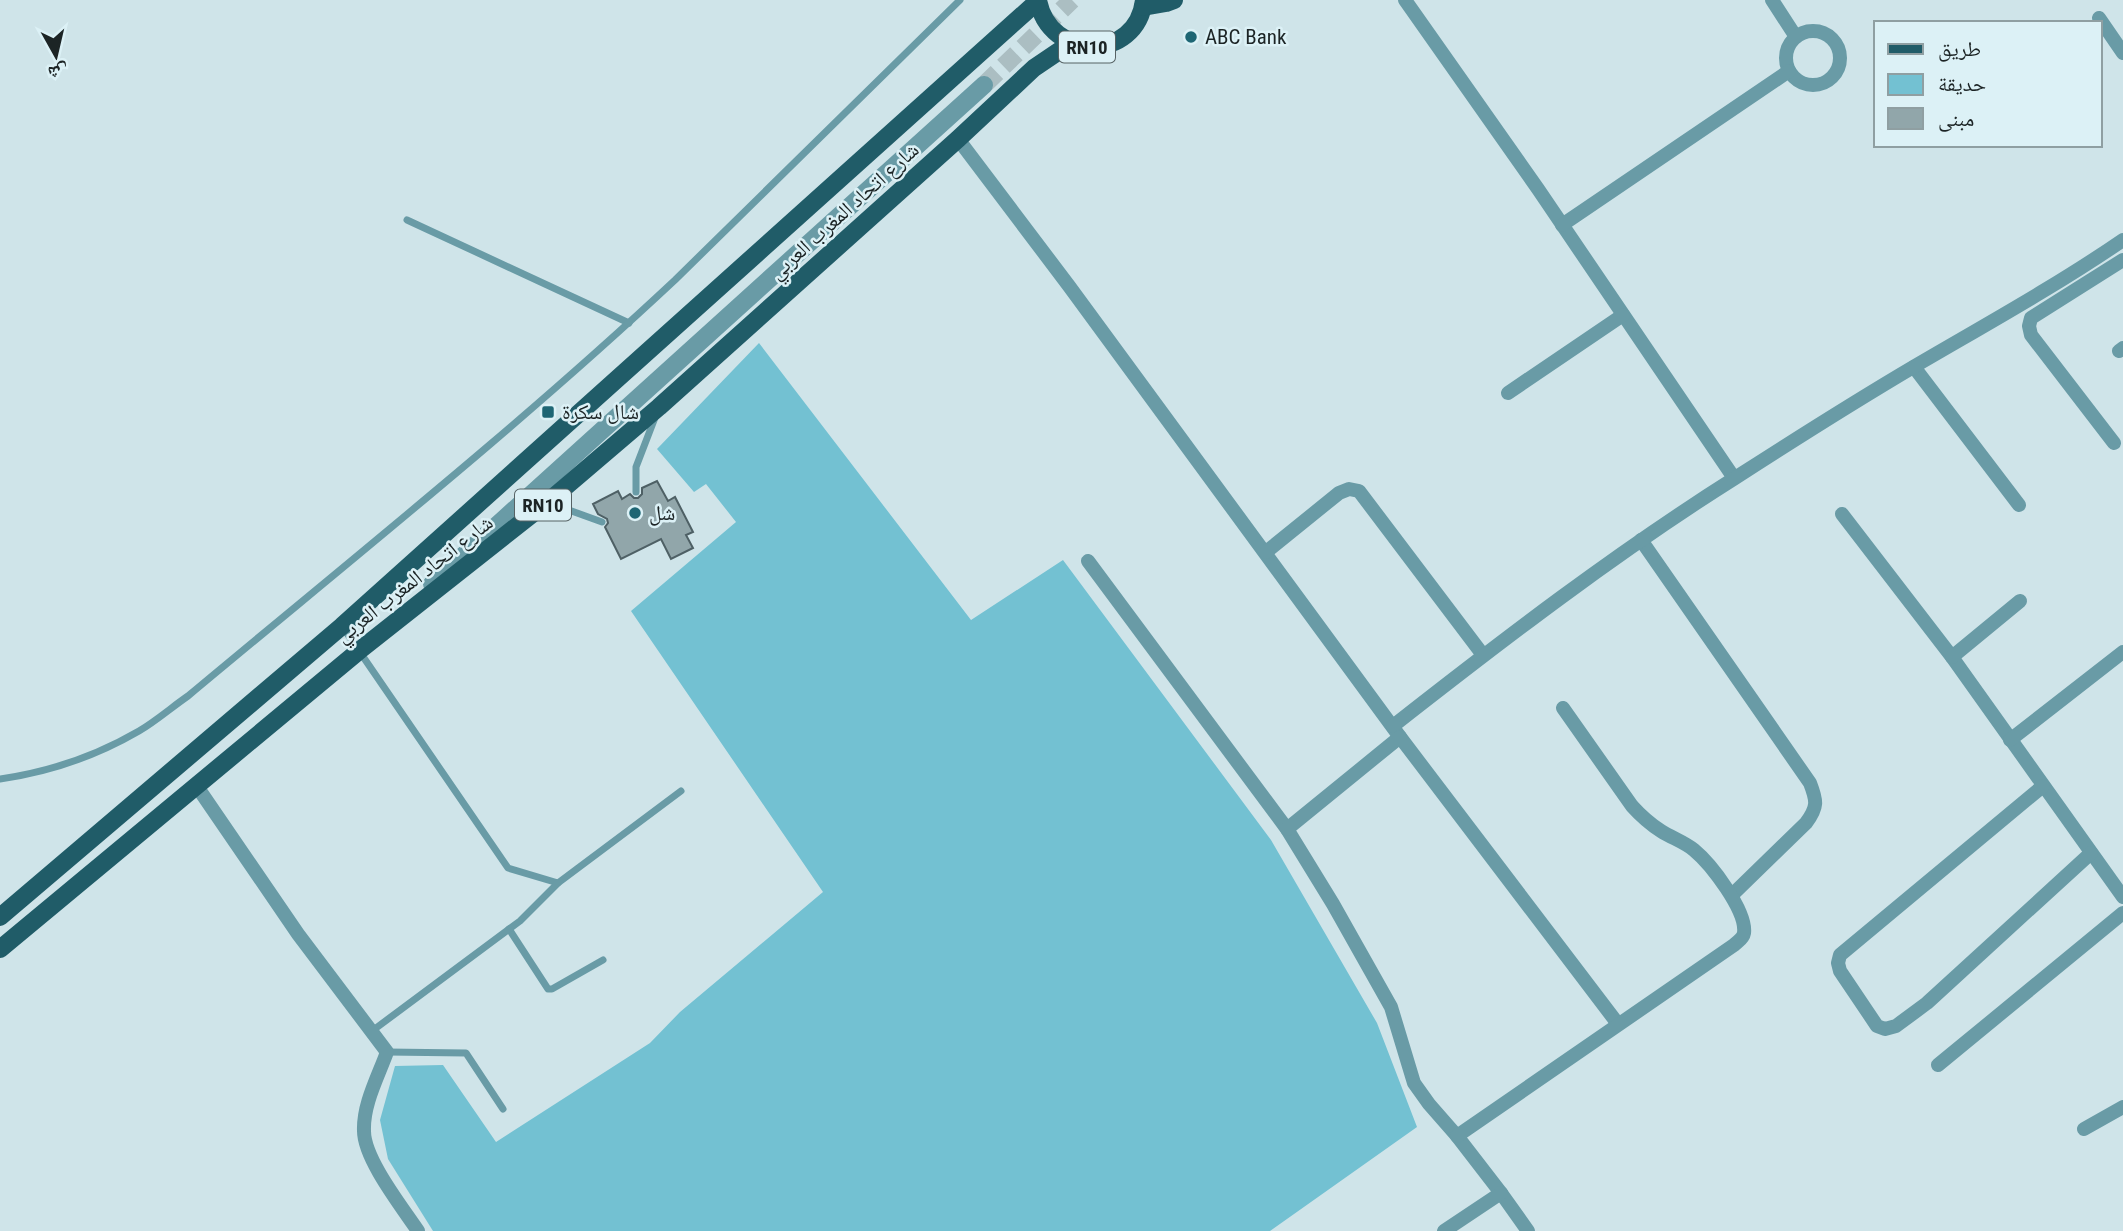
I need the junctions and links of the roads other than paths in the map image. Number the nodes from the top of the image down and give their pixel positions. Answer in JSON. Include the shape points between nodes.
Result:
{"nodes":[{"id":1,"x":960,"y":0,"type":"edge"},
{"id":2,"x":1174,"y":0,"type":"edge"},
{"id":3,"x":1405,"y":0,"type":"edge"},
{"id":4,"x":1772,"y":0,"type":"edge"},
{"id":5,"x":1038,"y":1,"type":"edge"},
{"id":6,"x":1143,"y":4,"type":"edge"},
{"id":7,"x":2099,"y":18,"type":"dead end"},
{"id":8,"x":2101,"y":21,"type":"edge"},
{"id":9,"x":2102,"y":22,"type":"edge"},
{"id":10,"x":1796,"y":37,"type":"junction"},
{"id":11,"x":1071,"y":43,"type":"junction"},
{"id":12,"x":2123,"y":53,"type":"edge"},
{"id":13,"x":1789,"y":71,"type":"junction"},
{"id":14,"x":984,"y":85,"type":"tunnel mouth"},
{"id":15,"x":958,"y":139,"type":"junction"},
{"id":16,"x":407,"y":220,"type":"dead end"},
{"id":17,"x":1562,"y":225,"type":"junction"},
{"id":18,"x":2123,"y":240,"type":"edge"},
{"id":19,"x":2123,"y":260,"type":"edge"},
{"id":20,"x":1623,"y":315,"type":"junction"},
{"id":21,"x":629,"y":323,"type":"junction"},
{"id":22,"x":1914,"y":367,"type":"junction"},
{"id":23,"x":1508,"y":393,"type":"dead end"},
{"id":24,"x":659,"y":407,"type":"junction"},
{"id":25,"x":2114,"y":443,"type":"dead end"},
{"id":26,"x":1734,"y":478,"type":"junction"},
{"id":27,"x":636,"y":492,"type":"dead end"},
{"id":28,"x":550,"y":500,"type":"junction"},
{"id":29,"x":2019,"y":505,"type":"dead end"},
{"id":30,"x":1842,"y":514,"type":"dead end"},
{"id":31,"x":602,"y":522,"type":"dead end"},
{"id":32,"x":1641,"y":540,"type":"junction"},
{"id":33,"x":1266,"y":552,"type":"junction"},
{"id":34,"x":1088,"y":561,"type":"dead end"},
{"id":35,"x":2020,"y":601,"type":"dead end"},
{"id":36,"x":342,"y":626,"type":"junction"},
{"id":37,"x":360,"y":650,"type":"junction"},
{"id":38,"x":2123,"y":652,"type":"edge"},
{"id":39,"x":1483,"y":655,"type":"junction"},
{"id":40,"x":1952,"y":657,"type":"junction"},
{"id":41,"x":1563,"y":708,"type":"dead end"},
{"id":42,"x":1396,"y":731,"type":"junction"},
{"id":43,"x":2010,"y":740,"type":"junction"},
{"id":44,"x":0,"y":779,"type":"edge"},
{"id":45,"x":196,"y":785,"type":"junction"},
{"id":46,"x":2043,"y":786,"type":"junction"},
{"id":47,"x":681,"y":791,"type":"dead end"},
{"id":48,"x":1287,"y":829,"type":"junction"},
{"id":49,"x":2091,"y":853,"type":"junction"},
{"id":50,"x":558,"y":883,"type":"junction"},
{"id":51,"x":1732,"y":895,"type":"junction"},
{"id":52,"x":2123,"y":897,"type":"edge"},
{"id":53,"x":2123,"y":913,"type":"edge"},
{"id":54,"x":0,"y":917,"type":"edge"},
{"id":55,"x":509,"y":929,"type":"junction"},
{"id":56,"x":0,"y":949,"type":"edge"},
{"id":57,"x":603,"y":960,"type":"dead end"},
{"id":58,"x":1618,"y":1024,"type":"junction"},
{"id":59,"x":372,"y":1031,"type":"junction"},
{"id":60,"x":387,"y":1052,"type":"junction"},
{"id":61,"x":1938,"y":1065,"type":"dead end"},
{"id":62,"x":2123,"y":1107,"type":"edge"},
{"id":63,"x":503,"y":1109,"type":"dead end"},
{"id":64,"x":2084,"y":1129,"type":"dead end"},
{"id":65,"x":1457,"y":1136,"type":"junction"},
{"id":66,"x":1501,"y":1193,"type":"junction"},
{"id":67,"x":418,"y":1231,"type":"edge"},
{"id":68,"x":1444,"y":1231,"type":"edge"},
{"id":69,"x":1528,"y":1231,"type":"edge"}],
"edges":[{"from":1,"to":21,"type":"lane"},
{"from":2,"to":6,"type":"main road","number":"RN10"},
{"from":3,"to":17,"type":"street"},
{"from":4,"to":10,"type":"street"},
{"from":5,"to":11,"type":"main road","number":"RN10","via":[[1046,22]]},
{"from":5,"to":36,"type":"main road","name":"شارع اتحاد المغرب العربي","number":"RN10"},
{"from":6,"to":11,"type":"main road","number":"RN10","via":[[1128,33],[1115,41],[1086,47]]},
{"from":7,"to":8,"type":"street"},
{"from":9,"to":12,"type":"street"},
{"from":10,"to":13,"type":"street","via":[[1786,53]]},
{"from":10,"to":13,"type":"street","via":[[1815,31],[1833,39],[1840,58],[1838,68],[1825,82],[1815,85],[1805,84]]},
{"from":11,"to":15,"type":"main road","name":"شارع اتحاد المغرب العربي","number":"RN10","via":[[1034,68]]},
{"from":13,"to":17,"type":"street"},
{"from":14,"to":37,"type":"street"},
{"from":15,"to":24,"type":"main road","name":"شارع اتحاد المغرب العربي","number":"RN10"},
{"from":15,"to":33,"type":"street"},
{"from":16,"to":21,"type":"lane"},
{"from":17,"to":20,"type":"street"},
{"from":18,"to":22,"type":"street"},
{"from":19,"to":25,"type":"street","via":[[2031,318],[2029,326]]},
{"from":20,"to":23,"type":"street"},
{"from":20,"to":26,"type":"street"},
{"from":21,"to":44,"type":"lane","via":[[481,453],[141,730],[88,757]]},
{"from":22,"to":26,"type":"street"},
{"from":22,"to":29,"type":"street"},
{"from":24,"to":27,"type":"lane","via":[[636,467]]},
{"from":24,"to":28,"type":"main road","name":"شارع اتحاد المغرب العربي","number":"RN10"},
{"from":26,"to":32,"type":"street"},
{"from":28,"to":31,"type":"lane"},
{"from":28,"to":37,"type":"main road","name":"شارع اتحاد المغرب العربي","number":"RN10"},
{"from":30,"to":40,"type":"street"},
{"from":32,"to":39,"type":"street"},
{"from":32,"to":51,"type":"street","via":[[1816,798],[1815,811],[1806,823]]},
{"from":33,"to":39,"type":"street","via":[[1339,493],[1359,491]]},
{"from":33,"to":42,"type":"street"},
{"from":34,"to":48,"type":"street"},
{"from":35,"to":40,"type":"street"},
{"from":36,"to":37,"type":"lane"},
{"from":36,"to":54,"type":"main road","name":"شارع اتحاد المغرب العربي","number":"RN10"},
{"from":37,"to":45,"type":"main road","name":"شارع اتحاد المغرب العربي","number":"RN10"},
{"from":37,"to":50,"type":"lane","via":[[508,868]]},
{"from":38,"to":43,"type":"street"},
{"from":39,"to":42,"type":"street"},
{"from":40,"to":43,"type":"street"},
{"from":41,"to":51,"type":"street","via":[[1638,813],[1694,850]]},
{"from":42,"to":48,"type":"street"},
{"from":42,"to":58,"type":"street"},
{"from":43,"to":46,"type":"street"},
{"from":45,"to":56,"type":"main road","name":"شارع اتحاد المغرب العربي","number":"RN10"},
{"from":45,"to":59,"type":"street","via":[[298,934]]},
{"from":46,"to":49,"type":"street"},
{"from":46,"to":49,"type":"street","via":[[1840,955],[1840,971],[1878,1026],[1896,1026],[1927,1003]]},
{"from":47,"to":50,"type":"lane"},
{"from":48,"to":65,"type":"street","via":[[1391,1007],[1414,1083]]},
{"from":49,"to":52,"type":"street"},
{"from":50,"to":55,"type":"lane"},
{"from":51,"to":58,"type":"street","via":[[1744,930],[1742,937]]},
{"from":53,"to":61,"type":"street"},
{"from":55,"to":57,"type":"lane","via":[[548,989]]},
{"from":55,"to":59,"type":"lane"},
{"from":58,"to":65,"type":"street"},
{"from":59,"to":60,"type":"street"},
{"from":60,"to":63,"type":"lane","via":[[466,1053]]},
{"from":60,"to":67,"type":"street","via":[[366,1112],[364,1133],[381,1175]]},
{"from":62,"to":64,"type":"street"},
{"from":65,"to":66,"type":"street"},
{"from":66,"to":68,"type":"street"},
{"from":66,"to":69,"type":"street"}]}
